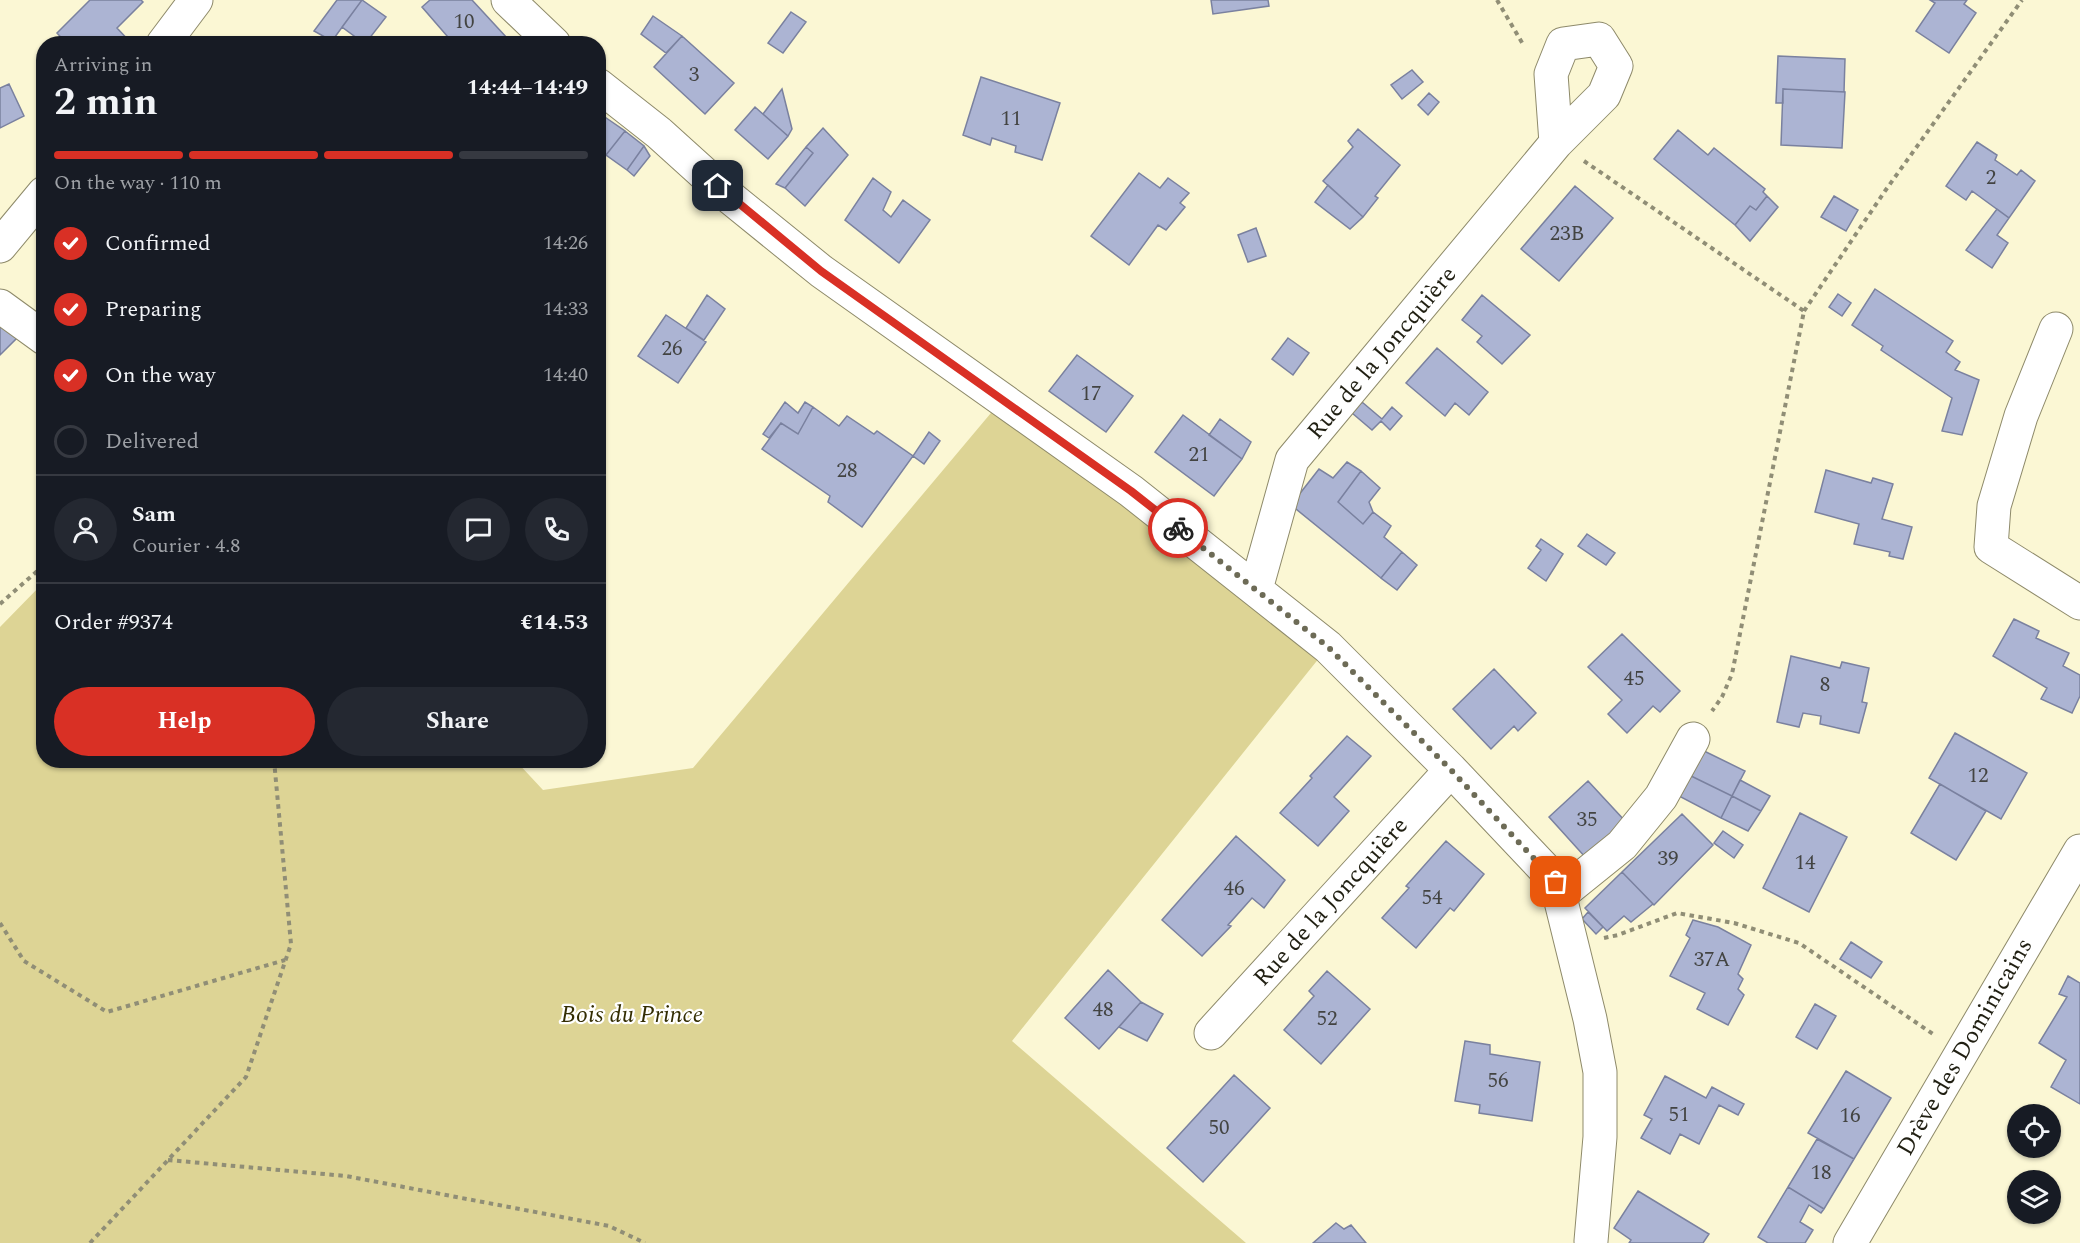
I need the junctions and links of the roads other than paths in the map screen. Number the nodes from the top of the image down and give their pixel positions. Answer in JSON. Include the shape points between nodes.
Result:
{"nodes":[{"id":1,"x":196,"y":0,"type":"edge"},
{"id":2,"x":511,"y":1,"type":"edge"},
{"id":3,"x":170,"y":36,"type":"edge"},
{"id":4,"x":546,"y":36,"type":"edge"},
{"id":5,"x":606,"y":90,"type":"edge"},
{"id":6,"x":1556,"y":143,"type":"junction"},
{"id":7,"x":36,"y":203,"type":"edge"},
{"id":8,"x":0,"y":246,"type":"edge"},
{"id":9,"x":0,"y":306,"type":"edge"},
{"id":10,"x":2056,"y":329,"type":"dead end"},
{"id":11,"x":36,"y":332,"type":"edge"},
{"id":12,"x":1256,"y":589,"type":"junction"},
{"id":13,"x":2080,"y":603,"type":"edge"},
{"id":14,"x":1693,"y":739,"type":"road end"},
{"id":15,"x":1451,"y":770,"type":"junction"},
{"id":16,"x":2080,"y":851,"type":"edge"},
{"id":17,"x":1560,"y":896,"type":"junction"},
{"id":18,"x":1210,"y":1033,"type":"dead end"},
{"id":19,"x":1591,"y":1241,"type":"dead end"},
{"id":20,"x":1850,"y":1243,"type":"edge"}],
"edges":[{"from":1,"to":3,"type":"street"},
{"from":2,"to":4,"type":"street"},
{"from":5,"to":12,"type":"street","via":[[821,271],[1131,491]]},
{"from":6,"to":6,"type":"street","name":"Rue de la Joncquière","via":[[1604,95],[1616,66],[1599,39],[1563,44],[1551,74]]},
{"from":6,"to":12,"type":"street","name":"Rue de la Joncquière","via":[[1292,460]]},
{"from":7,"to":8,"type":"street"},
{"from":9,"to":11,"type":"street"},
{"from":10,"to":13,"type":"street","via":[[2021,416],[1994,506],[1991,547]]},
{"from":12,"to":15,"type":"street","via":[[1328,647]]},
{"from":14,"to":17,"type":"street","via":[[1661,796],[1622,845]]},
{"from":15,"to":17,"type":"street","via":[[1556,882]]},
{"from":15,"to":18,"type":"street","name":"Rue de la Joncquière"},
{"from":16,"to":20,"type":"street","name":"Drève des Dominicains"},
{"from":17,"to":19,"type":"street","via":[[1600,1072],[1600,1137]]}]}
